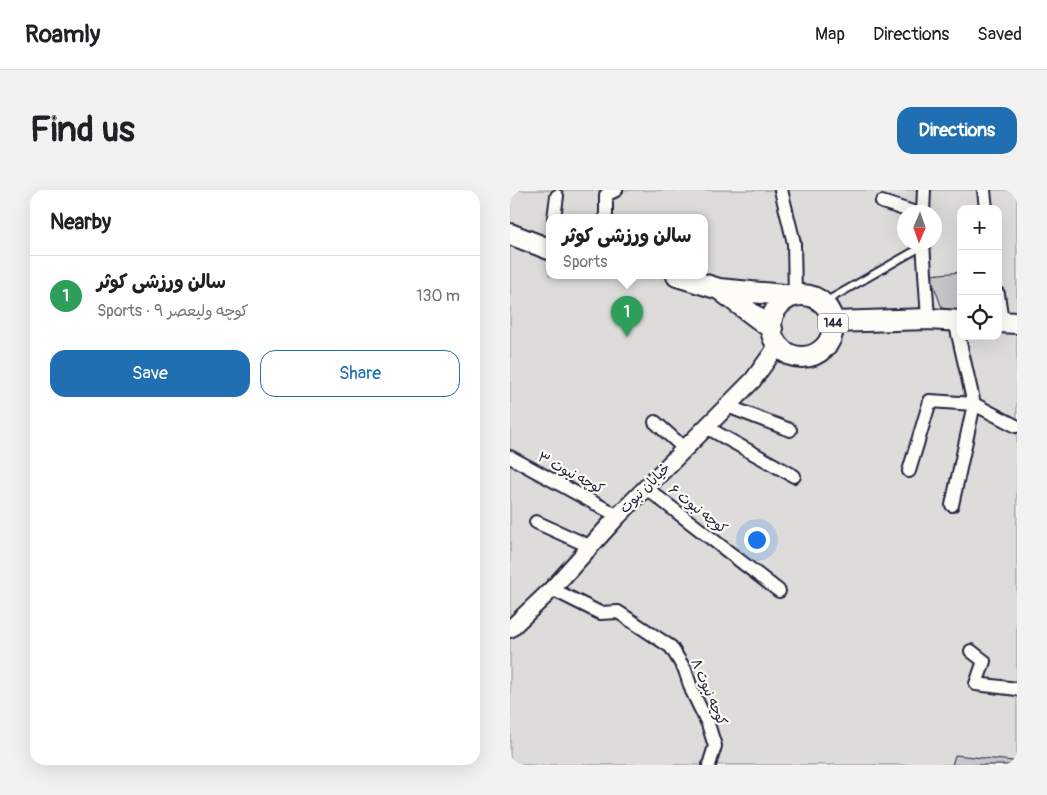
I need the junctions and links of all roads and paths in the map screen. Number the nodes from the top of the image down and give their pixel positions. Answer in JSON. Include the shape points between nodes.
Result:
{"nodes":[{"id":1,"x":616,"y":190,"type":"edge"},
{"id":2,"x":781,"y":190,"type":"edge"},
{"id":3,"x":924,"y":190,"type":"edge"},
{"id":4,"x":984,"y":190,"type":"edge"},
{"id":5,"x":557,"y":196,"type":"dead end"},
{"id":6,"x":882,"y":202,"type":"dead end"},
{"id":7,"x":923,"y":205,"type":"edge"},
{"id":8,"x":986,"y":205,"type":"edge"},
{"id":9,"x":897,"y":207,"type":"edge"},
{"id":10,"x":555,"y":214,"type":"edge"},
{"id":11,"x":606,"y":214,"type":"edge"},
{"id":12,"x":510,"y":234,"type":"edge"},
{"id":13,"x":546,"y":248,"type":"edge"},
{"id":14,"x":913,"y":250,"type":"edge"},
{"id":15,"x":923,"y":250,"type":"edge"},
{"id":16,"x":697,"y":279,"type":"edge"},
{"id":17,"x":719,"y":289,"type":"junction"},
{"id":18,"x":998,"y":295,"type":"edge"},
{"id":19,"x":795,"y":296,"type":"junction"},
{"id":20,"x":823,"y":303,"type":"junction"},
{"id":21,"x":928,"y":319,"type":"junction"},
{"id":22,"x":957,"y":321,"type":"edge"},
{"id":23,"x":833,"y":322,"type":"junction"},
{"id":24,"x":1006,"y":322,"type":"edge"},
{"id":25,"x":775,"y":337,"type":"junction"},
{"id":26,"x":962,"y":340,"type":"edge"},
{"id":27,"x":974,"y":404,"type":"junction"},
{"id":28,"x":727,"y":406,"type":"junction"},
{"id":29,"x":655,"y":422,"type":"dead end"},
{"id":30,"x":1016,"y":426,"type":"dead end"},
{"id":31,"x":706,"y":427,"type":"junction"},
{"id":32,"x":790,"y":430,"type":"dead end"},
{"id":33,"x":685,"y":448,"type":"junction"},
{"id":34,"x":510,"y":457,"type":"edge"},
{"id":35,"x":909,"y":471,"type":"dead end"},
{"id":36,"x":794,"y":476,"type":"dead end"},
{"id":37,"x":646,"y":488,"type":"junction"},
{"id":38,"x":952,"y":505,"type":"dead end"},
{"id":39,"x":618,"y":516,"type":"junction"},
{"id":40,"x":536,"y":522,"type":"dead end"},
{"id":41,"x":589,"y":546,"type":"junction"},
{"id":42,"x":552,"y":589,"type":"junction"},
{"id":43,"x":779,"y":591,"type":"dead end"},
{"id":44,"x":510,"y":629,"type":"edge"},
{"id":45,"x":971,"y":651,"type":"dead end"},
{"id":46,"x":1017,"y":689,"type":"edge"},
{"id":47,"x":709,"y":765,"type":"edge"}],
"edges":[{"from":1,"to":11,"type":"street","via":[[606,195]]},
{"from":2,"to":19,"type":"street","via":[[794,243]]},
{"from":3,"to":7,"type":"street"},
{"from":4,"to":8,"type":"street"},
{"from":5,"to":10,"type":"street"},
{"from":6,"to":9,"type":"street"},
{"from":12,"to":13,"type":"main road"},
{"from":14,"to":20,"type":"lane"},
{"from":15,"to":21,"type":"street"},
{"from":16,"to":17,"type":"main road","number":"144"},
{"from":17,"to":19,"type":"main road","number":"144"},
{"from":17,"to":25,"type":"main road","number":"144"},
{"from":18,"to":24,"type":"street"},
{"from":19,"to":20,"type":"main road","number":"144","via":[[812,296]]},
{"from":19,"to":25,"type":"main road","via":[[777,308],[772,320]]},
{"from":20,"to":23,"type":"main road","number":"144"},
{"from":21,"to":22,"type":"main road","number":"144"},
{"from":21,"to":23,"type":"main road","number":"144"},
{"from":23,"to":25,"type":"main road","number":"144","via":[[833,332],[827,345],[817,354],[801,358],[786,352]]},
{"from":25,"to":28,"type":"street","name":"خیابان نبوت","via":[[753,380]]},
{"from":26,"to":27,"type":"street"},
{"from":27,"to":30,"type":"street"},
{"from":27,"to":35,"type":"street","via":[[930,401]]},
{"from":27,"to":38,"type":"street"},
{"from":28,"to":31,"type":"street","name":"خیابان نبوت"},
{"from":28,"to":32,"type":"street"},
{"from":29,"to":33,"type":"street"},
{"from":31,"to":33,"type":"street","name":"خیابان نبوت"},
{"from":31,"to":36,"type":"street"},
{"from":33,"to":37,"type":"street","name":"خیابان نبوت"},
{"from":34,"to":39,"type":"street","name":"کوچه نبوت ۳"},
{"from":37,"to":39,"type":"street","name":"خیابان نبوت"},
{"from":37,"to":43,"type":"street","name":"کوچه نبوت ۶"},
{"from":39,"to":41,"type":"street","name":"خیابان نبوت"},
{"from":40,"to":41,"type":"street"},
{"from":41,"to":42,"type":"street","name":"خیابان نبوت"},
{"from":42,"to":44,"type":"street","name":"خیابان نبوت"},
{"from":42,"to":47,"type":"street","name":"کوچه نبوت ۸","via":[[600,613],[618,612],[671,647],[685,670],[708,724],[715,746]]},
{"from":45,"to":46,"type":"street","via":[[984,661],[976,684]]}]}
